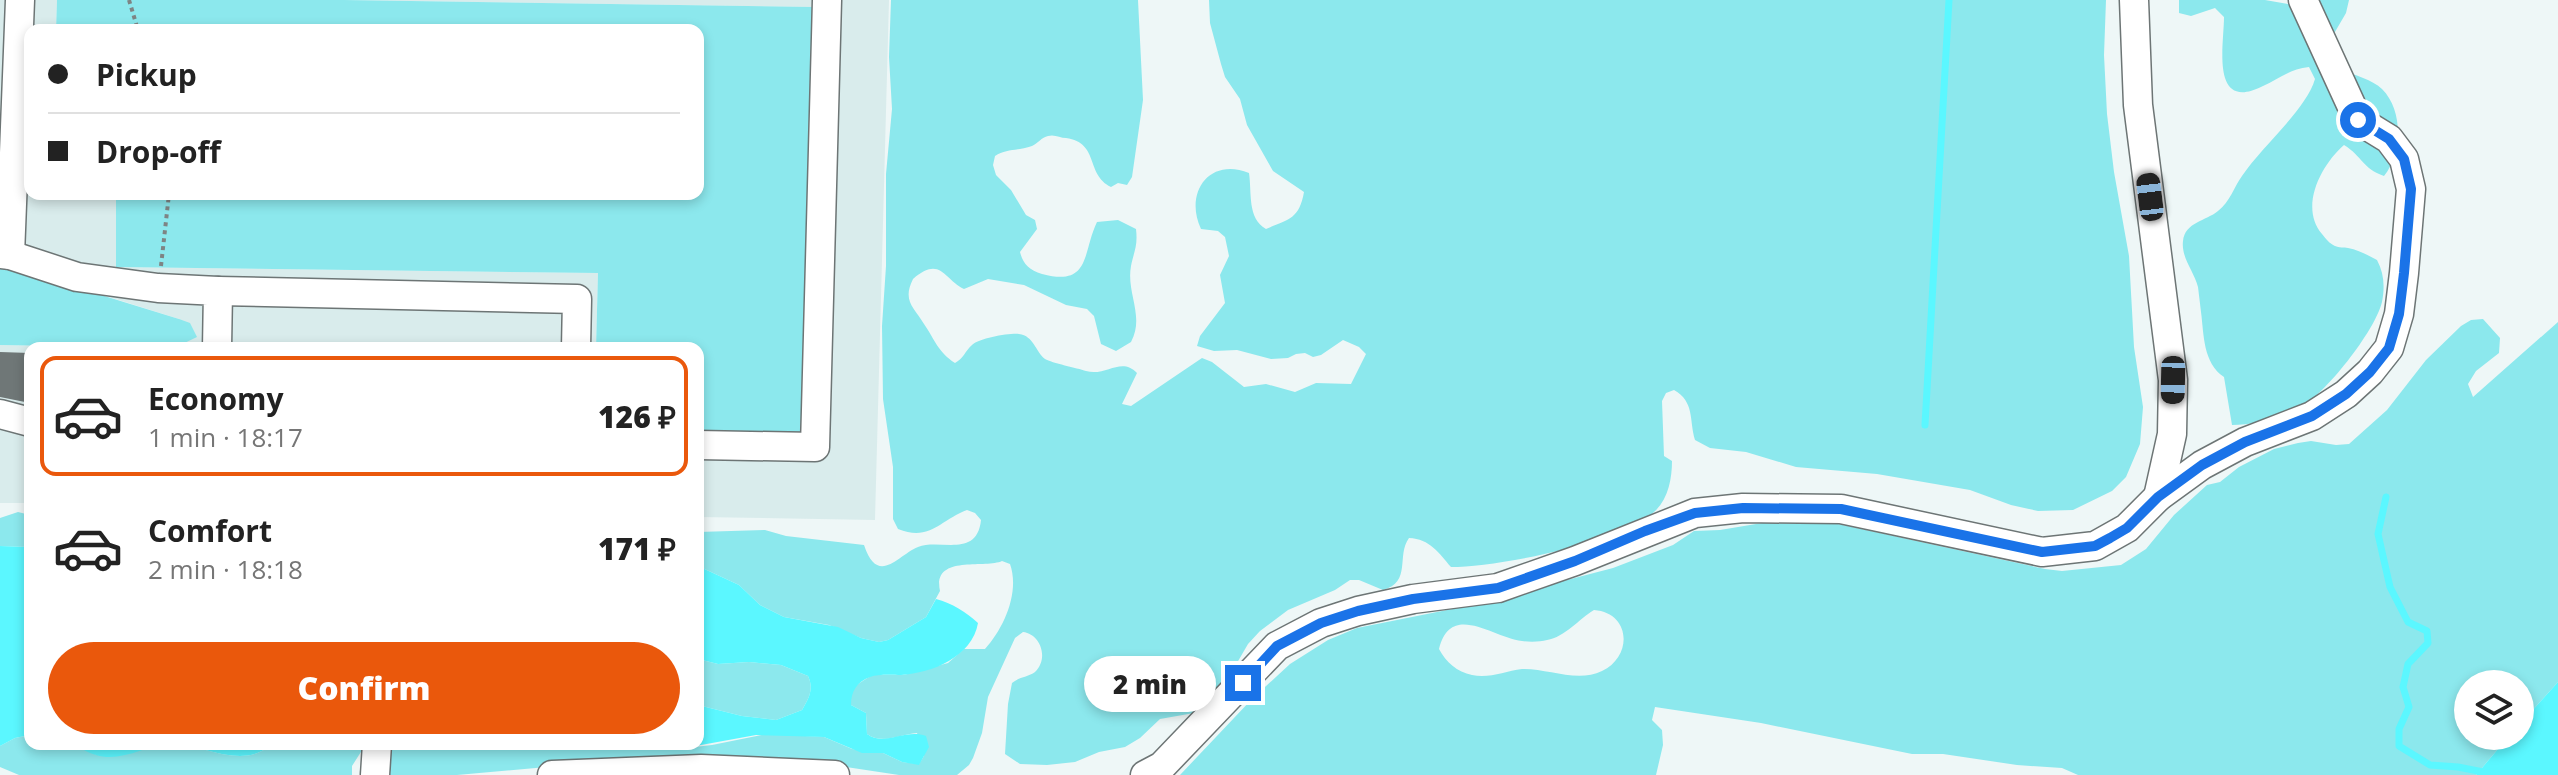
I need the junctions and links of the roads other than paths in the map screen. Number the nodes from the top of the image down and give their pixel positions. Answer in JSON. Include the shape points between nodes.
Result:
{"nodes":[{"id":1,"x":20,"y":0,"type":"edge"},
{"id":2,"x":827,"y":0,"type":"edge"},
{"id":3,"x":2134,"y":0,"type":"edge"},
{"id":4,"x":2303,"y":0,"type":"edge"},
{"id":5,"x":5,"y":255,"type":"edge"},
{"id":6,"x":218,"y":291,"type":"junction"},
{"id":7,"x":217,"y":342,"type":"edge"},
{"id":8,"x":576,"y":342,"type":"edge"},
{"id":9,"x":0,"y":414,"type":"edge"},
{"id":10,"x":24,"y":420,"type":"edge"},
{"id":11,"x":704,"y":445,"type":"edge"},
{"id":12,"x":2158,"y":497,"type":"junction"},
{"id":13,"x":377,"y":750,"type":"edge"},
{"id":14,"x":375,"y":775,"type":"edge"},
{"id":15,"x":552,"y":775,"type":"edge"},
{"id":16,"x":835,"y":775,"type":"edge"},
{"id":17,"x":1145,"y":775,"type":"edge"}],
"edges":[{"from":1,"to":5,"type":"lane"},
{"from":2,"to":11,"type":"lane","via":[[815,447]]},
{"from":3,"to":12,"type":"lane","via":[[2138,105],[2173,380],[2172,434]]},
{"from":4,"to":12,"type":"lane","via":[[2358,120],[2389,139],[2404,159],[2411,189],[2399,314],[2389,348],[2346,394],[2312,416],[2202,465]]},
{"from":5,"to":6,"type":"lane","via":[[77,277]]},
{"from":6,"to":7,"type":"lane"},
{"from":6,"to":8,"type":"lane","via":[[577,299]]},
{"from":9,"to":10,"type":"lane"},
{"from":12,"to":17,"type":"lane","via":[[2110,538],[2061,552],[1841,509],[1695,513],[1498,588],[1413,599],[1321,623],[1277,646],[1162,766]]},
{"from":13,"to":14,"type":"lane"},
{"from":15,"to":16,"type":"lane","via":[[701,769]]}]}
